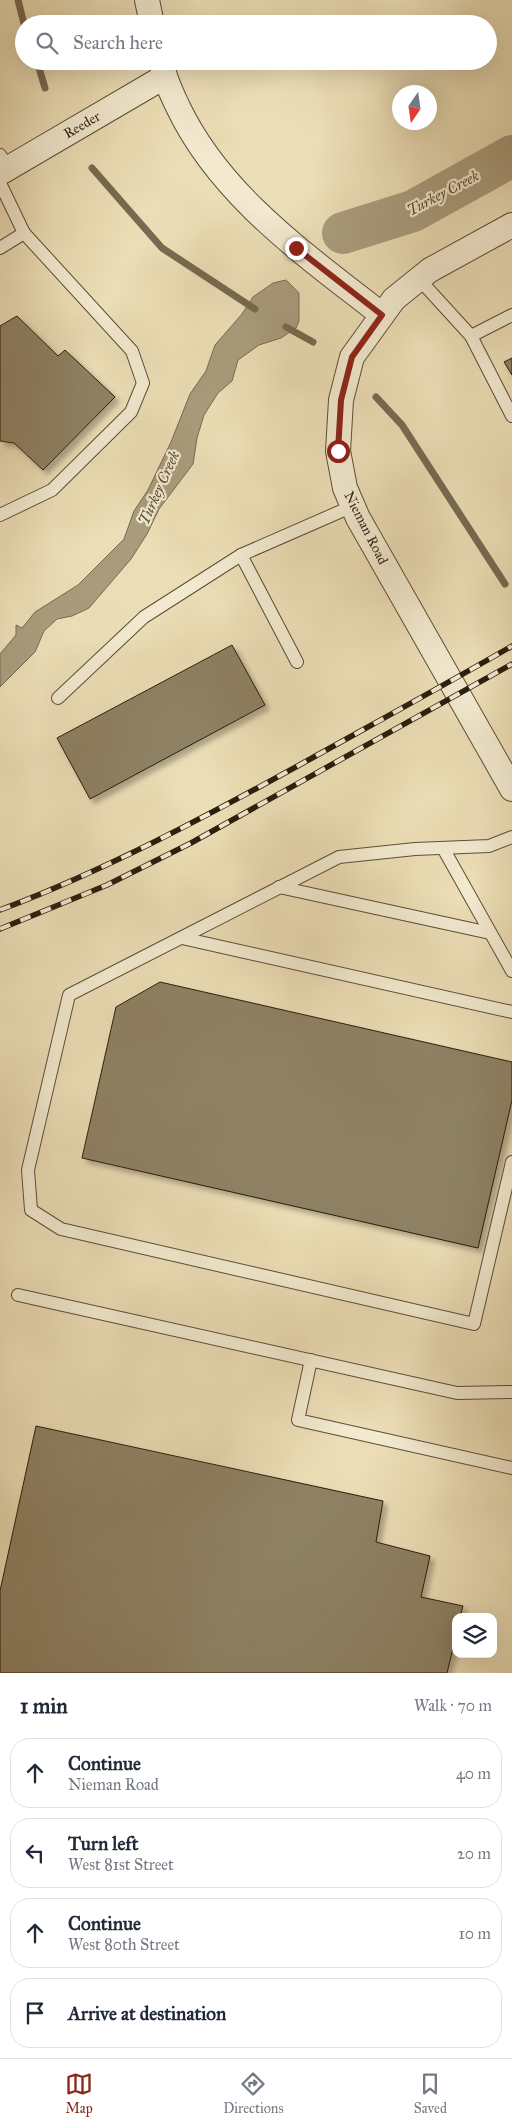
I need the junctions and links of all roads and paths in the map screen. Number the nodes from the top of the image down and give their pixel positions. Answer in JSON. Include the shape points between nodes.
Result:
{"nodes":[{"id":1,"x":147,"y":0,"type":"edge"},
{"id":2,"x":150,"y":15,"type":"edge"},
{"id":3,"x":160,"y":70,"type":"edge"},
{"id":4,"x":162,"y":70,"type":"edge"},
{"id":5,"x":2,"y":170,"type":"edge"},
{"id":6,"x":512,"y":225,"type":"edge"},
{"id":7,"x":24,"y":233,"type":"junction"},
{"id":8,"x":0,"y":248,"type":"edge"},
{"id":9,"x":420,"y":279,"type":"junction"},
{"id":10,"x":382,"y":315,"type":"junction"},
{"id":11,"x":512,"y":315,"type":"edge"},
{"id":12,"x":471,"y":336,"type":"junction"},
{"id":13,"x":512,"y":416,"type":"edge"},
{"id":14,"x":353,"y":506,"type":"junction"},
{"id":15,"x":0,"y":515,"type":"edge"},
{"id":16,"x":241,"y":555,"type":"junction"},
{"id":17,"x":297,"y":662,"type":"dead end"},
{"id":18,"x":58,"y":698,"type":"dead end"},
{"id":19,"x":512,"y":789,"type":"edge"},
{"id":20,"x":512,"y":837,"type":"edge"},
{"id":21,"x":443,"y":848,"type":"junction"},
{"id":22,"x":279,"y":887,"type":"junction"},
{"id":23,"x":490,"y":933,"type":"junction"},
{"id":24,"x":182,"y":938,"type":"junction"},
{"id":25,"x":512,"y":971,"type":"edge"},
{"id":26,"x":512,"y":1012,"type":"edge"},
{"id":27,"x":512,"y":1162,"type":"edge"},
{"id":28,"x":18,"y":1294,"type":"dead end"},
{"id":29,"x":311,"y":1360,"type":"junction"},
{"id":30,"x":512,"y":1392,"type":"edge"},
{"id":31,"x":512,"y":1468,"type":"edge"}],
"edges":[{"from":1,"to":2,"type":"street"},
{"from":3,"to":5,"type":"street","name":"Reeder"},
{"from":4,"to":10,"type":"street","via":[[190,132],[230,187],[296,248]]},
{"from":5,"to":7,"type":"lane"},
{"from":6,"to":9,"type":"street","name":"Nieman Road","via":[[430,270]]},
{"from":7,"to":8,"type":"lane"},
{"from":7,"to":15,"type":"lane","via":[[132,351],[143,383],[131,412],[52,490]]},
{"from":9,"to":10,"type":"street","name":"Nieman Road","via":[[394,299]]},
{"from":9,"to":12,"type":"lane"},
{"from":10,"to":14,"type":"street","name":"Nieman Road","via":[[352,357],[341,400],[338,451],[345,488]]},
{"from":11,"to":12,"type":"lane"},
{"from":12,"to":13,"type":"lane"},
{"from":14,"to":16,"type":"lane"},
{"from":14,"to":19,"type":"street","name":"Nieman Road"},
{"from":16,"to":17,"type":"lane"},
{"from":16,"to":18,"type":"lane","via":[[144,617]]},
{"from":20,"to":21,"type":"lane","via":[[489,846]]},
{"from":21,"to":22,"type":"lane","via":[[339,857]]},
{"from":21,"to":23,"type":"lane"},
{"from":22,"to":23,"type":"lane"},
{"from":22,"to":24,"type":"lane"},
{"from":23,"to":25,"type":"lane"},
{"from":24,"to":26,"type":"lane"},
{"from":24,"to":27,"type":"lane","via":[[69,996],[28,1170],[31,1210],[61,1229],[474,1324]]},
{"from":28,"to":29,"type":"lane"},
{"from":29,"to":30,"type":"lane","via":[[457,1393]]},
{"from":29,"to":31,"type":"lane","via":[[298,1420]]}]}
